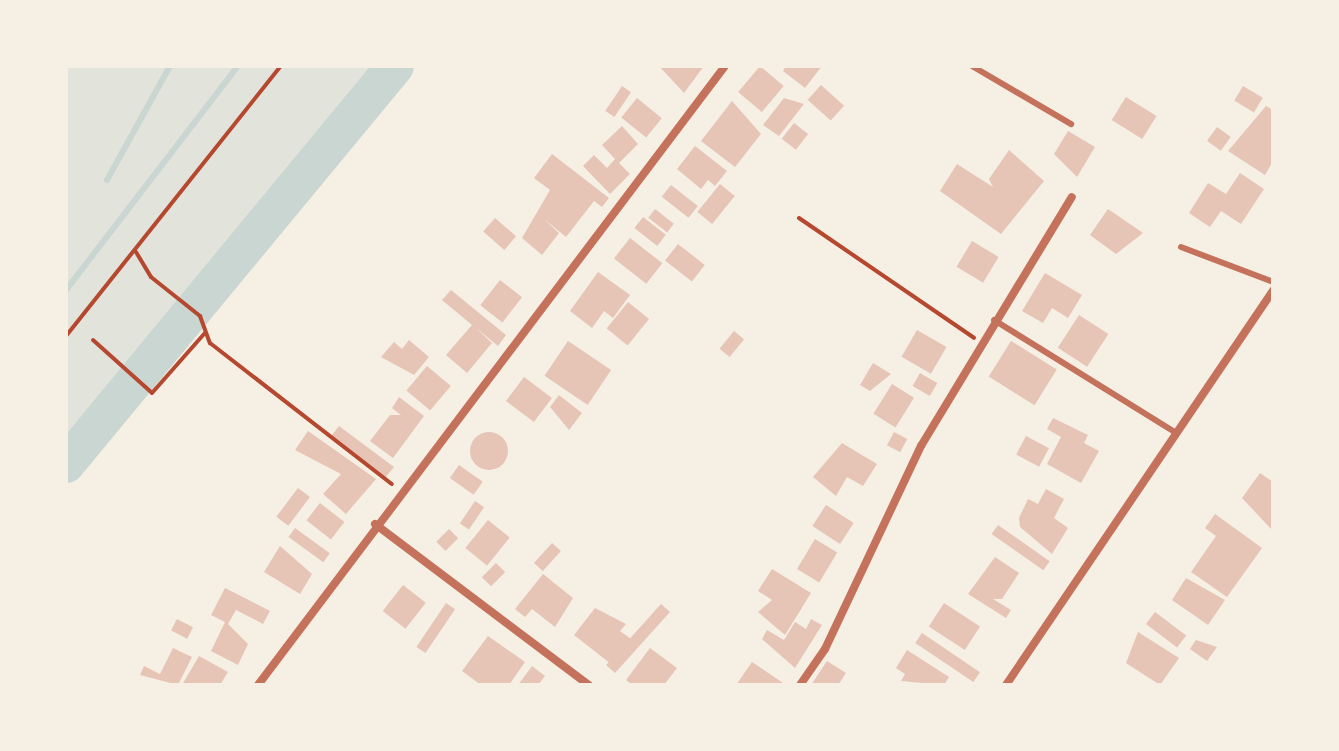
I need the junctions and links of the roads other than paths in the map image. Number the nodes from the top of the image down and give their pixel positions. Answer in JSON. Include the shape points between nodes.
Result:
{"nodes":[{"id":1,"x":725,"y":66,"type":"edge"},
{"id":2,"x":972,"y":66,"type":"edge"},
{"id":3,"x":1071,"y":124,"type":"dead end"},
{"id":4,"x":1072,"y":197,"type":"dead end"},
{"id":5,"x":1181,"y":247,"type":"dead end"},
{"id":6,"x":1273,"y":282,"type":"edge"},
{"id":7,"x":1273,"y":290,"type":"edge"},
{"id":8,"x":994,"y":320,"type":"junction"},
{"id":9,"x":1176,"y":433,"type":"junction"},
{"id":10,"x":375,"y":524,"type":"junction"},
{"id":11,"x":258,"y":685,"type":"edge"},
{"id":12,"x":589,"y":685,"type":"edge"},
{"id":13,"x":800,"y":685,"type":"edge"},
{"id":14,"x":1006,"y":685,"type":"edge"}],
"edges":[{"from":1,"to":10,"type":"street"},
{"from":2,"to":3,"type":"lane"},
{"from":4,"to":8,"type":"street"},
{"from":5,"to":6,"type":"lane"},
{"from":7,"to":9,"type":"street"},
{"from":8,"to":9,"type":"lane"},
{"from":8,"to":13,"type":"street"},
{"from":9,"to":14,"type":"street"},
{"from":10,"to":11,"type":"street"},
{"from":10,"to":12,"type":"street"}]}
